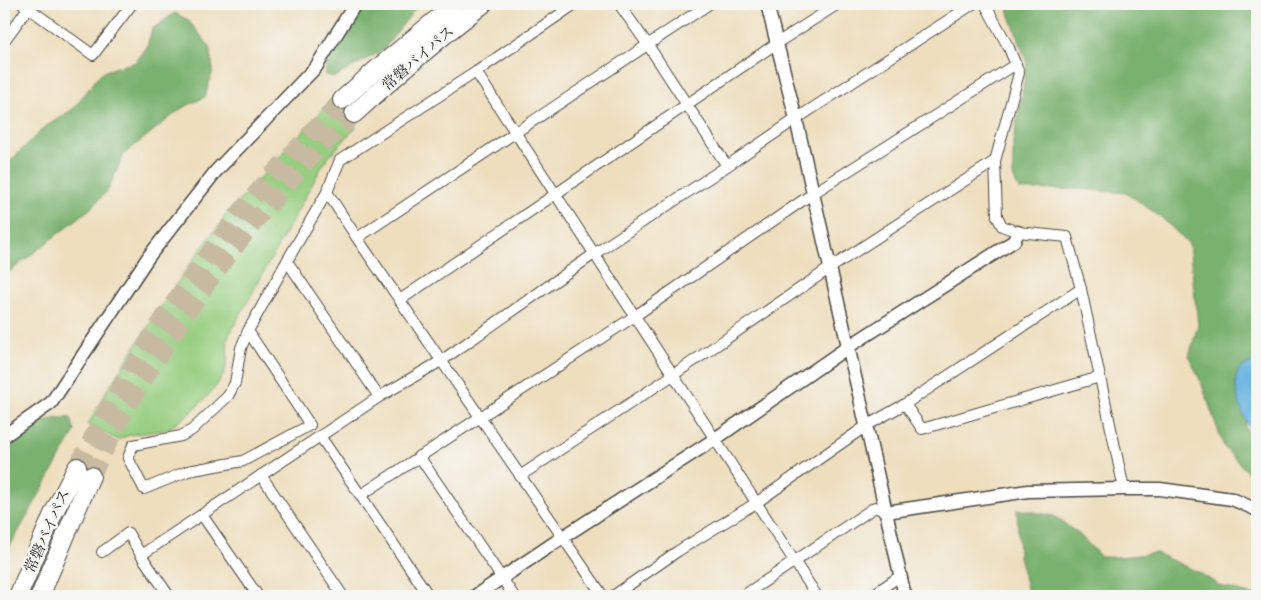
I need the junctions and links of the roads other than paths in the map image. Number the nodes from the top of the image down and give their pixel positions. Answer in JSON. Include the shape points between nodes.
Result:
{"nodes":[{"id":1,"x":132,"y":4,"type":"edge"},
{"id":2,"x":355,"y":4,"type":"edge"},
{"id":3,"x":443,"y":4,"type":"edge"},
{"id":4,"x":455,"y":4,"type":"edge"},
{"id":5,"x":483,"y":4,"type":"edge"},
{"id":6,"x":498,"y":4,"type":"edge"},
{"id":7,"x":575,"y":4,"type":"edge"},
{"id":8,"x":619,"y":4,"type":"edge"},
{"id":9,"x":710,"y":4,"type":"edge"},
{"id":10,"x":767,"y":4,"type":"edge"},
{"id":11,"x":838,"y":4,"type":"edge"},
{"id":12,"x":974,"y":4,"type":"edge"},
{"id":13,"x":985,"y":4,"type":"edge"},
{"id":14,"x":27,"y":5,"type":"edge"},
{"id":15,"x":4,"y":41,"type":"edge"},
{"id":16,"x":777,"y":43,"type":"junction"},
{"id":17,"x":648,"y":45,"type":"junction"},
{"id":18,"x":1016,"y":64,"type":"junction"},
{"id":19,"x":377,"y":69,"type":"junction"},
{"id":20,"x":476,"y":72,"type":"junction"},
{"id":21,"x":390,"y":80,"type":"junction"},
{"id":22,"x":342,"y":100,"type":"tunnel mouth"},
{"id":23,"x":687,"y":105,"type":"junction"},
{"id":24,"x":354,"y":114,"type":"tunnel mouth"},
{"id":25,"x":796,"y":119,"type":"junction"},
{"id":26,"x":516,"y":134,"type":"junction"},
{"id":27,"x":995,"y":161,"type":"junction"},
{"id":28,"x":727,"y":166,"type":"junction"},
{"id":29,"x":327,"y":192,"type":"junction"},
{"id":30,"x":556,"y":194,"type":"junction"},
{"id":31,"x":812,"y":194,"type":"junction"},
{"id":32,"x":1018,"y":232,"type":"junction"},
{"id":33,"x":357,"y":238,"type":"junction"},
{"id":34,"x":594,"y":254,"type":"junction"},
{"id":35,"x":287,"y":261,"type":"junction"},
{"id":36,"x":830,"y":268,"type":"junction"},
{"id":37,"x":1081,"y":289,"type":"junction"},
{"id":38,"x":400,"y":300,"type":"junction"},
{"id":39,"x":635,"y":316,"type":"junction"},
{"id":40,"x":248,"y":331,"type":"junction"},
{"id":41,"x":848,"y":347,"type":"junction"},
{"id":42,"x":441,"y":361,"type":"junction"},
{"id":43,"x":673,"y":375,"type":"junction"},
{"id":44,"x":1100,"y":377,"type":"junction"},
{"id":45,"x":378,"y":397,"type":"junction"},
{"id":46,"x":905,"y":404,"type":"junction"},
{"id":47,"x":480,"y":417,"type":"junction"},
{"id":48,"x":866,"y":426,"type":"junction"},
{"id":49,"x":4,"y":436,"type":"edge"},
{"id":50,"x":320,"y":436,"type":"junction"},
{"id":51,"x":715,"y":439,"type":"junction"},
{"id":52,"x":419,"y":456,"type":"junction"},
{"id":53,"x":261,"y":476,"type":"junction"},
{"id":54,"x":520,"y":476,"type":"junction"},
{"id":55,"x":1124,"y":489,"type":"junction"},
{"id":56,"x":361,"y":495,"type":"junction"},
{"id":57,"x":756,"y":503,"type":"junction"},
{"id":58,"x":1257,"y":510,"type":"edge"},
{"id":59,"x":886,"y":512,"type":"junction"},
{"id":60,"x":202,"y":515,"type":"junction"},
{"id":61,"x":563,"y":537,"type":"junction"},
{"id":62,"x":102,"y":552,"type":"dead end"},
{"id":63,"x":141,"y":555,"type":"junction"},
{"id":64,"x":794,"y":561,"type":"junction"},
{"id":65,"x":900,"y":576,"type":"junction"},
{"id":66,"x":502,"y":578,"type":"junction"},
{"id":67,"x":18,"y":596,"type":"edge"},
{"id":68,"x":40,"y":596,"type":"edge"},
{"id":69,"x":169,"y":596,"type":"edge"},
{"id":70,"x":258,"y":596,"type":"edge"},
{"id":71,"x":343,"y":596,"type":"edge"},
{"id":72,"x":430,"y":596,"type":"edge"},
{"id":73,"x":475,"y":596,"type":"edge"},
{"id":74,"x":514,"y":596,"type":"edge"},
{"id":75,"x":603,"y":596,"type":"edge"},
{"id":76,"x":613,"y":596,"type":"edge"},
{"id":77,"x":743,"y":596,"type":"edge"},
{"id":78,"x":817,"y":596,"type":"edge"},
{"id":79,"x":871,"y":596,"type":"edge"},
{"id":80,"x":905,"y":596,"type":"edge"}],
"edges":[{"from":1,"to":14,"type":"street","via":[[93,55]]},
{"from":2,"to":49,"type":"street","via":[[316,67],[216,171],[149,256],[51,403]]},
{"from":3,"to":19,"type":"highway"},
{"from":4,"to":19,"type":"highway","name":"常磐バイパス"},
{"from":5,"to":21,"type":"highway","name":"常磐バイパス"},
{"from":6,"to":21,"type":"highway"},
{"from":7,"to":20,"type":"street"},
{"from":8,"to":17,"type":"street"},
{"from":9,"to":17,"type":"street"},
{"from":10,"to":16,"type":"street"},
{"from":11,"to":16,"type":"street"},
{"from":12,"to":25,"type":"street"},
{"from":13,"to":18,"type":"street"},
{"from":14,"to":15,"type":"street"},
{"from":16,"to":23,"type":"street"},
{"from":16,"to":25,"type":"street"},
{"from":17,"to":23,"type":"street"},
{"from":17,"to":26,"type":"street"},
{"from":18,"to":27,"type":"street","via":[[1019,72]]},
{"from":18,"to":31,"type":"street"},
{"from":19,"to":22,"type":"highway","name":"常磐バイパス"},
{"from":20,"to":26,"type":"street"},
{"from":20,"to":29,"type":"street","via":[[340,160]]},
{"from":21,"to":24,"type":"highway","name":"常磐バイパス"},
{"from":23,"to":28,"type":"street"},
{"from":23,"to":30,"type":"street"},
{"from":25,"to":28,"type":"street"},
{"from":25,"to":31,"type":"street"},
{"from":26,"to":30,"type":"street"},
{"from":26,"to":33,"type":"street"},
{"from":27,"to":32,"type":"street","via":[[997,216],[1002,226]]},
{"from":27,"to":36,"type":"street"},
{"from":28,"to":34,"type":"street"},
{"from":29,"to":33,"type":"street"},
{"from":29,"to":35,"type":"street"},
{"from":30,"to":34,"type":"street"},
{"from":30,"to":38,"type":"street"},
{"from":31,"to":36,"type":"street"},
{"from":31,"to":39,"type":"street"},
{"from":32,"to":37,"type":"street","via":[[1067,237]]},
{"from":32,"to":41,"type":"street","via":[[1014,240]]},
{"from":33,"to":38,"type":"street"},
{"from":34,"to":39,"type":"street"},
{"from":34,"to":42,"type":"street"},
{"from":35,"to":40,"type":"street"},
{"from":35,"to":45,"type":"street"},
{"from":36,"to":41,"type":"street"},
{"from":36,"to":43,"type":"street"},
{"from":37,"to":44,"type":"street"},
{"from":37,"to":46,"type":"street"},
{"from":38,"to":42,"type":"street"},
{"from":39,"to":43,"type":"street"},
{"from":39,"to":47,"type":"street"},
{"from":40,"to":40,"type":"street","via":[[241,348],[235,384],[228,396],[192,430],[181,436],[133,445],[128,458],[144,489],[188,470],[243,461],[310,425]]},
{"from":41,"to":48,"type":"street"},
{"from":41,"to":51,"type":"street"},
{"from":42,"to":45,"type":"street"},
{"from":42,"to":47,"type":"street"},
{"from":43,"to":51,"type":"street"},
{"from":43,"to":54,"type":"street"},
{"from":44,"to":46,"type":"street","via":[[922,429]]},
{"from":44,"to":55,"type":"street"},
{"from":45,"to":50,"type":"street"},
{"from":46,"to":48,"type":"street"},
{"from":47,"to":52,"type":"street"},
{"from":47,"to":54,"type":"street"},
{"from":48,"to":57,"type":"street"},
{"from":48,"to":59,"type":"street"},
{"from":50,"to":53,"type":"street"},
{"from":50,"to":56,"type":"street"},
{"from":51,"to":57,"type":"street"},
{"from":51,"to":61,"type":"street"},
{"from":52,"to":56,"type":"street"},
{"from":52,"to":66,"type":"street"},
{"from":53,"to":60,"type":"street"},
{"from":53,"to":71,"type":"street"},
{"from":54,"to":61,"type":"street"},
{"from":55,"to":58,"type":"street","via":[[1160,489],[1232,499]]},
{"from":55,"to":59,"type":"street","via":[[1028,490]]},
{"from":56,"to":72,"type":"street"},
{"from":57,"to":64,"type":"street"},
{"from":57,"to":76,"type":"street"},
{"from":59,"to":64,"type":"street","via":[[875,507]]},
{"from":59,"to":65,"type":"street"},
{"from":60,"to":63,"type":"street"},
{"from":60,"to":70,"type":"street"},
{"from":61,"to":66,"type":"street"},
{"from":61,"to":75,"type":"street"},
{"from":62,"to":63,"type":"street","via":[[128,533]]},
{"from":63,"to":69,"type":"street"},
{"from":64,"to":77,"type":"street"},
{"from":64,"to":78,"type":"street"},
{"from":65,"to":79,"type":"street"},
{"from":65,"to":80,"type":"street"},
{"from":66,"to":73,"type":"street"},
{"from":66,"to":74,"type":"street"},
{"from":67,"to":68,"type":"highway","name":"常磐バイパス","via":[[54,512],[84,471]]}]}
